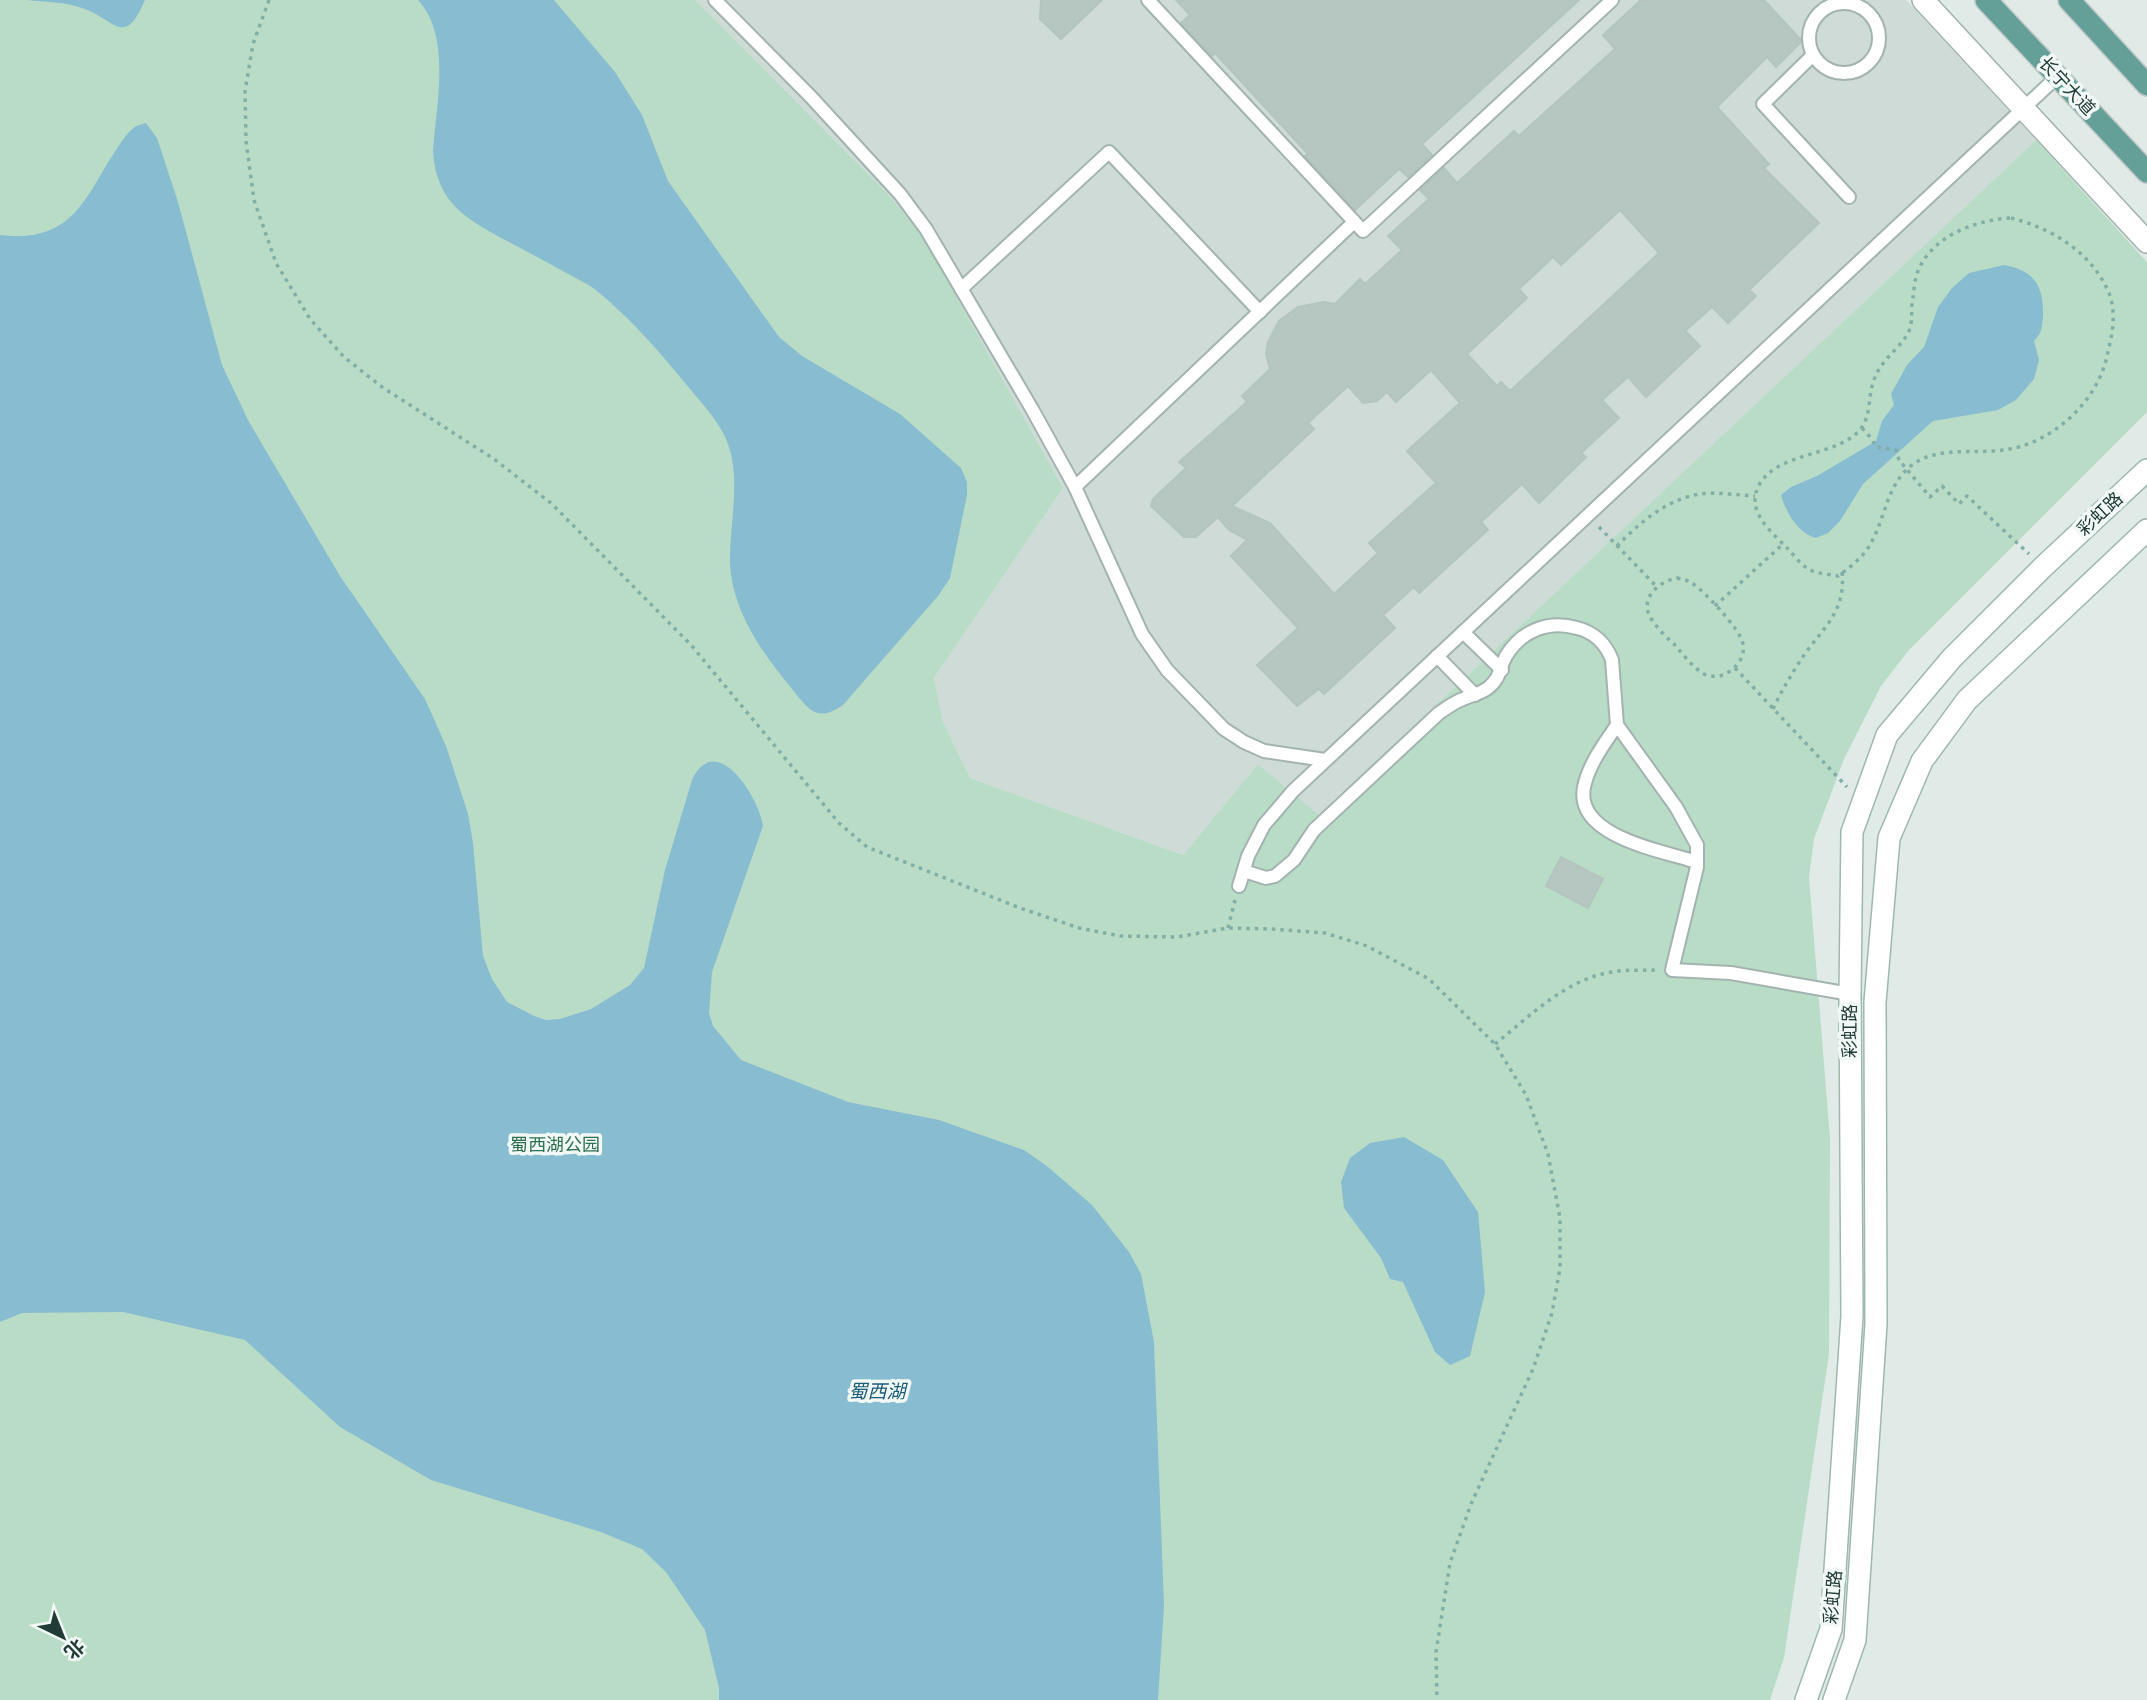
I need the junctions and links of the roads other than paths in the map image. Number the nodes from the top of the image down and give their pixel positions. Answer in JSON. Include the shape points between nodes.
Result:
{"nodes":[{"id":1,"x":715,"y":0,"type":"edge"},
{"id":2,"x":1148,"y":0,"type":"edge"},
{"id":3,"x":1612,"y":0,"type":"edge"},
{"id":4,"x":1923,"y":0,"type":"edge"},
{"id":5,"x":1986,"y":0,"type":"edge"},
{"id":6,"x":2069,"y":0,"type":"edge"},
{"id":7,"x":1820,"y":4,"type":"edge"},
{"id":8,"x":1813,"y":55,"type":"junction"},
{"id":9,"x":2057,"y":76,"type":"junction"},
{"id":10,"x":2147,"y":85,"type":"edge"},
{"id":11,"x":2022,"y":108,"type":"junction"},
{"id":12,"x":2147,"y":172,"type":"edge"},
{"id":13,"x":1849,"y":197,"type":"dead end"},
{"id":14,"x":1354,"y":222,"type":"junction"},
{"id":15,"x":2147,"y":242,"type":"edge"},
{"id":16,"x":961,"y":289,"type":"junction"},
{"id":17,"x":1260,"y":312,"type":"junction"},
{"id":18,"x":2147,"y":470,"type":"edge"},
{"id":19,"x":1075,"y":487,"type":"junction"},
{"id":20,"x":2147,"y":530,"type":"edge"},
{"id":21,"x":1463,"y":632,"type":"junction"},
{"id":22,"x":1437,"y":656,"type":"junction"},
{"id":23,"x":1502,"y":670,"type":"junction"},
{"id":24,"x":1475,"y":695,"type":"junction"},
{"id":25,"x":1617,"y":724,"type":"junction"},
{"id":26,"x":1325,"y":760,"type":"junction"},
{"id":27,"x":1697,"y":862,"type":"junction"},
{"id":28,"x":1244,"y":871,"type":"junction"},
{"id":29,"x":1239,"y":886,"type":"road end"},
{"id":30,"x":1850,"y":994,"type":"junction"},
{"id":31,"x":1806,"y":1700,"type":"edge"},
{"id":32,"x":1834,"y":1700,"type":"edge"}],
"edges":[{"from":1,"to":16,"type":"lane","via":[[900,194]]},
{"from":2,"to":14,"type":"lane"},
{"from":3,"to":14,"type":"lane","via":[[1363,231]]},
{"from":4,"to":11,"type":"main road"},
{"from":5,"to":9,"type":"main road","name":"长宁大道"},
{"from":6,"to":10,"type":"main road"},
{"from":7,"to":8,"type":"lane","via":[[1809,32]]},
{"from":7,"to":8,"type":"lane","via":[[1855,4],[1866,10],[1879,32],[1879,45],[1874,57],[1854,72],[1830,71]]},
{"from":8,"to":13,"type":"lane","via":[[1763,104]]},
{"from":9,"to":11,"type":"lane"},
{"from":9,"to":12,"type":"main road","name":"长宁大道"},
{"from":11,"to":15,"type":"main road"},
{"from":11,"to":21,"type":"lane"},
{"from":14,"to":17,"type":"lane"},
{"from":16,"to":17,"type":"lane","via":[[1109,152]]},
{"from":16,"to":19,"type":"lane"},
{"from":17,"to":19,"type":"lane"},
{"from":18,"to":30,"type":"main road","name":"彩虹路","via":[[1952,658],[1887,735],[1852,832]]},
{"from":19,"to":26,"type":"lane","via":[[1142,634],[1191,696],[1244,742],[1264,751]]},
{"from":20,"to":32,"type":"main road","name":"彩虹路","via":[[1967,700],[1922,761],[1889,838],[1875,1002],[1876,1324],[1855,1640]]},
{"from":21,"to":22,"type":"lane"},
{"from":21,"to":23,"type":"lane"},
{"from":22,"to":24,"type":"lane"},
{"from":22,"to":26,"type":"lane"},
{"from":23,"to":24,"type":"lane","via":[[1491,685]]},
{"from":23,"to":25,"type":"lane","via":[[1511,648],[1542,626],[1567,626],[1591,633],[1605,645],[1612,660]]},
{"from":24,"to":28,"type":"lane","via":[[1439,713],[1314,830],[1284,870],[1266,878]]},
{"from":25,"to":27,"type":"lane","via":[[1694,835]]},
{"from":25,"to":27,"type":"lane","via":[[1594,759],[1584,787],[1584,801],[1593,820],[1616,836]]},
{"from":26,"to":28,"type":"lane","via":[[1264,825]]},
{"from":27,"to":30,"type":"lane","via":[[1672,970],[1731,972]]},
{"from":28,"to":29,"type":"lane"},
{"from":30,"to":31,"type":"main road","name":"彩虹路","via":[[1852,1316],[1831,1629]]}]}
